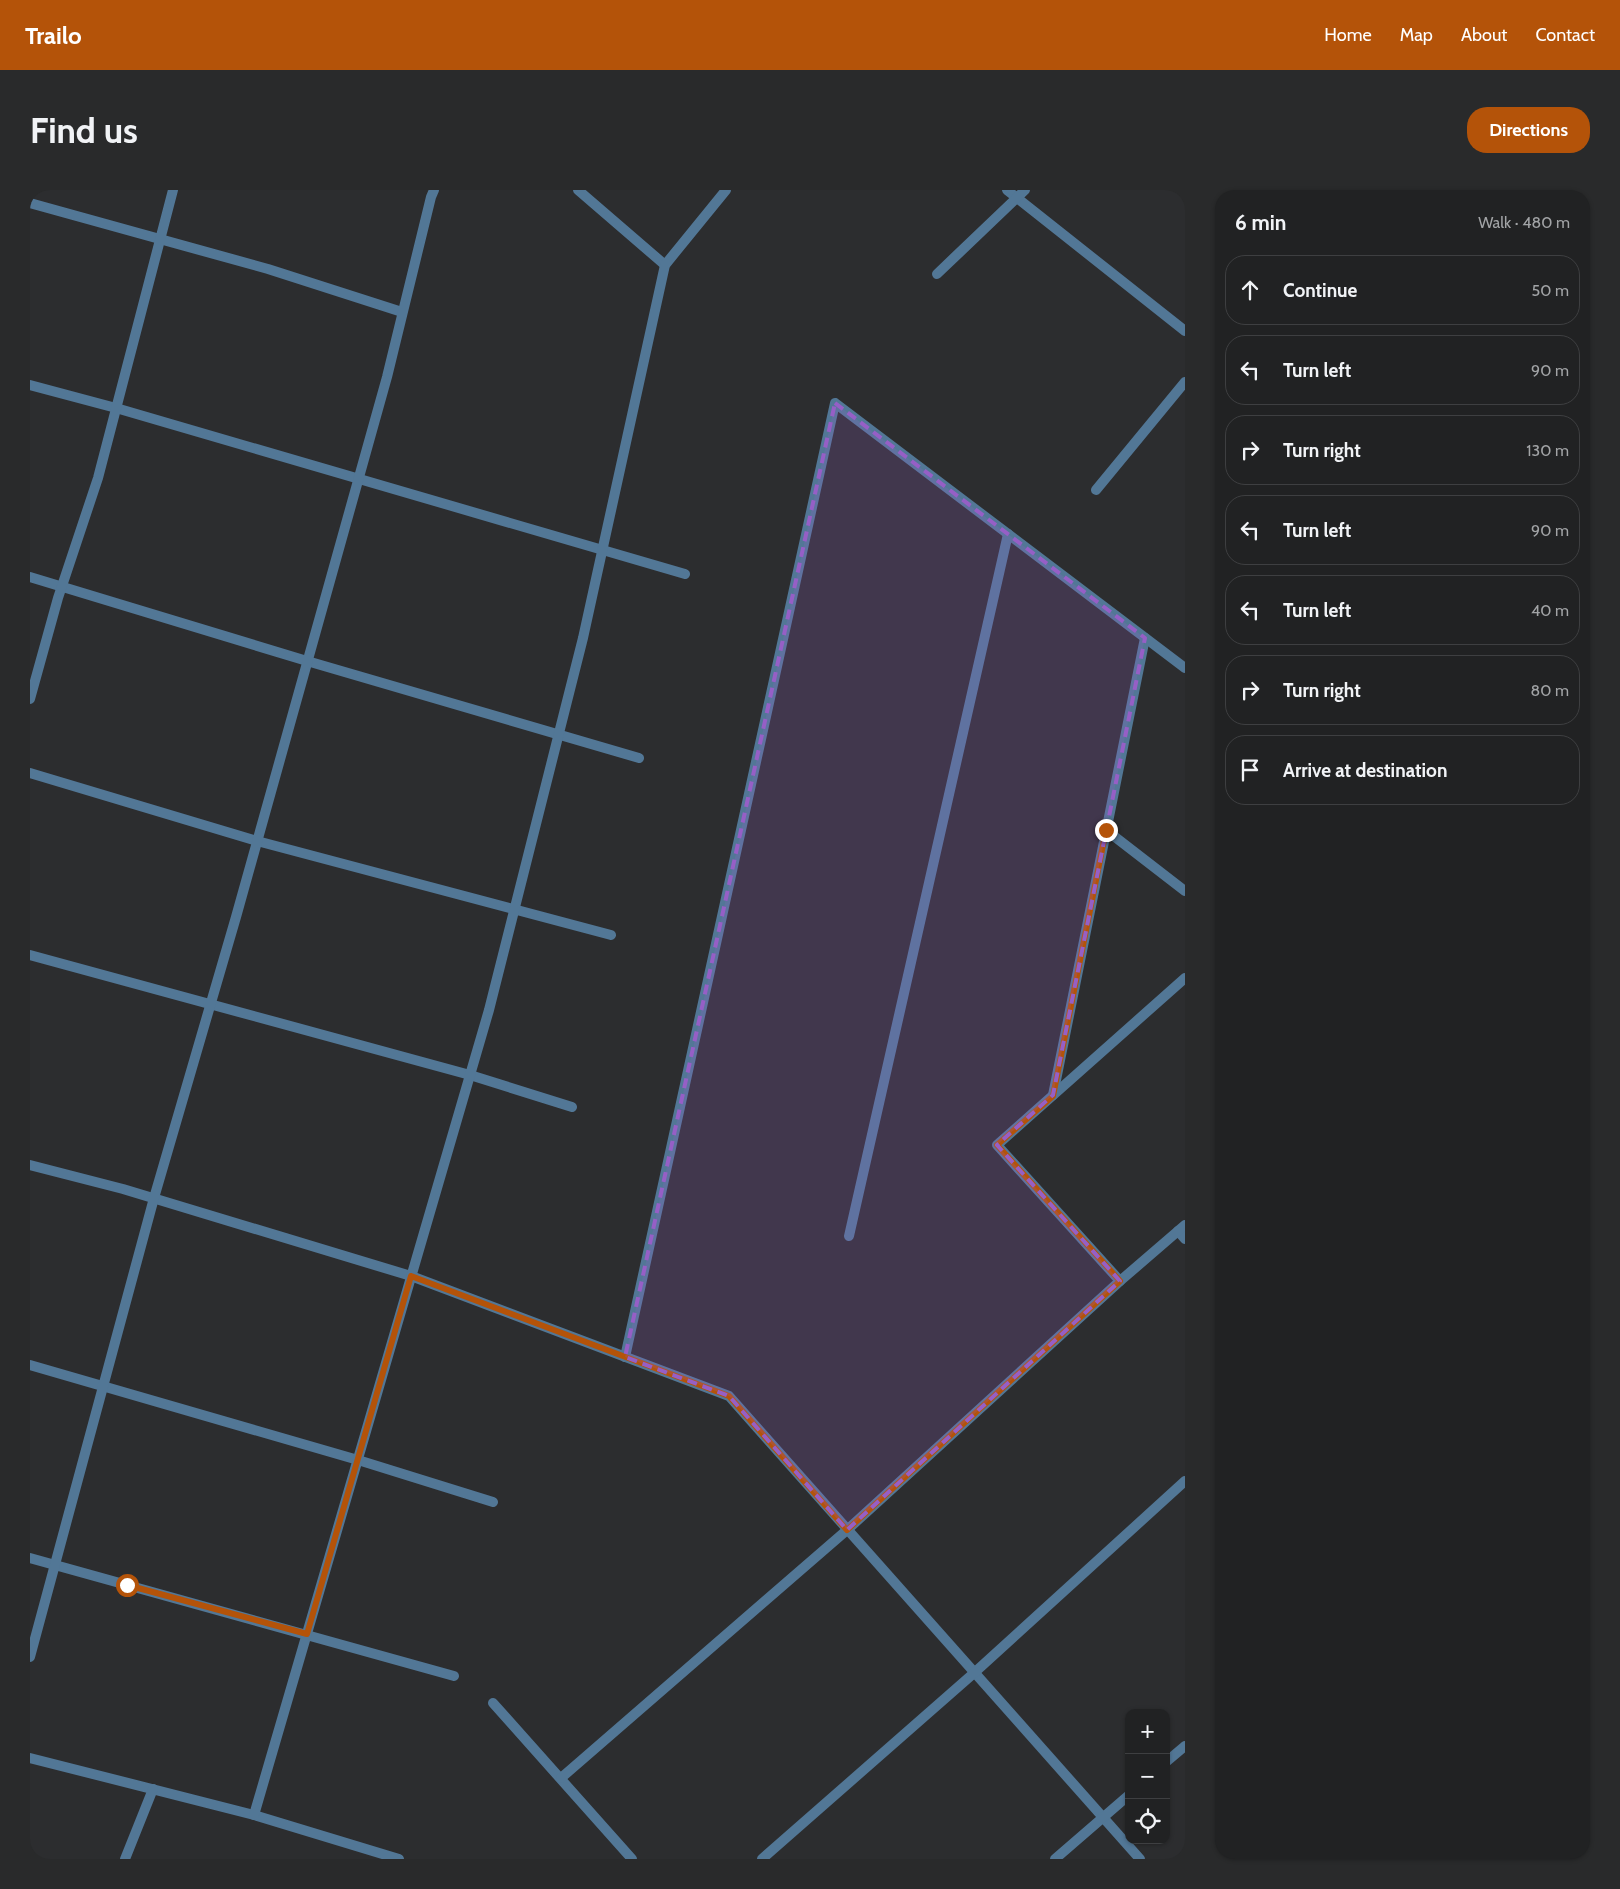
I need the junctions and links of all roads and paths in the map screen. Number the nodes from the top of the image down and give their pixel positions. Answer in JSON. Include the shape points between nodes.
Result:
{"nodes":[{"id":1,"x":174,"y":190,"type":"edge"},
{"id":2,"x":434,"y":190,"type":"edge"},
{"id":3,"x":578,"y":190,"type":"edge"},
{"id":4,"x":726,"y":190,"type":"edge"},
{"id":5,"x":1006,"y":190,"type":"edge"},
{"id":6,"x":1025,"y":190,"type":"edge"},
{"id":7,"x":1017,"y":198,"type":"junction"},
{"id":8,"x":30,"y":202,"type":"edge"},
{"id":9,"x":161,"y":239,"type":"junction"},
{"id":10,"x":665,"y":265,"type":"junction"},
{"id":11,"x":937,"y":274,"type":"dead end"},
{"id":12,"x":402,"y":312,"type":"junction"},
{"id":13,"x":1185,"y":331,"type":"edge"},
{"id":14,"x":1185,"y":382,"type":"edge"},
{"id":15,"x":30,"y":385,"type":"edge"},
{"id":16,"x":116,"y":408,"type":"junction"},
{"id":17,"x":358,"y":480,"type":"junction"},
{"id":18,"x":1096,"y":490,"type":"dead end"},
{"id":19,"x":1008,"y":534,"type":"junction"},
{"id":20,"x":602,"y":550,"type":"junction"},
{"id":21,"x":685,"y":574,"type":"dead end"},
{"id":22,"x":30,"y":577,"type":"edge"},
{"id":23,"x":62,"y":586,"type":"junction"},
{"id":24,"x":1145,"y":638,"type":"junction"},
{"id":25,"x":307,"y":661,"type":"junction"},
{"id":26,"x":1185,"y":668,"type":"edge"},
{"id":27,"x":30,"y":699,"type":"edge"},
{"id":28,"x":559,"y":734,"type":"junction"},
{"id":29,"x":639,"y":758,"type":"dead end"},
{"id":30,"x":30,"y":773,"type":"edge"},
{"id":31,"x":1106,"y":830,"type":"junction"},
{"id":32,"x":257,"y":841,"type":"junction"},
{"id":33,"x":1185,"y":891,"type":"edge"},
{"id":34,"x":514,"y":910,"type":"junction"},
{"id":35,"x":610,"y":935,"type":"dead end"},
{"id":36,"x":30,"y":955,"type":"edge"},
{"id":37,"x":1185,"y":978,"type":"edge"},
{"id":38,"x":211,"y":1003,"type":"junction"},
{"id":39,"x":470,"y":1075,"type":"junction"},
{"id":40,"x":1053,"y":1096,"type":"junction"},
{"id":41,"x":572,"y":1107,"type":"dead end"},
{"id":42,"x":30,"y":1164,"type":"edge"},
{"id":43,"x":154,"y":1198,"type":"junction"},
{"id":44,"x":1183,"y":1232,"type":"edge"},
{"id":45,"x":849,"y":1236,"type":"dead end"},
{"id":46,"x":411,"y":1276,"type":"junction"},
{"id":47,"x":1120,"y":1281,"type":"junction"},
{"id":48,"x":625,"y":1357,"type":"junction"},
{"id":49,"x":30,"y":1365,"type":"edge"},
{"id":50,"x":103,"y":1387,"type":"junction"},
{"id":51,"x":358,"y":1460,"type":"junction"},
{"id":52,"x":1185,"y":1481,"type":"edge"},
{"id":53,"x":493,"y":1502,"type":"dead end"},
{"id":54,"x":847,"y":1530,"type":"junction"},
{"id":55,"x":30,"y":1558,"type":"edge"},
{"id":56,"x":55,"y":1565,"type":"junction"},
{"id":57,"x":307,"y":1634,"type":"junction"},
{"id":58,"x":30,"y":1657,"type":"edge"},
{"id":59,"x":974,"y":1673,"type":"junction"},
{"id":60,"x":454,"y":1676,"type":"dead end"},
{"id":61,"x":493,"y":1704,"type":"dead end"},
{"id":62,"x":1185,"y":1746,"type":"edge"},
{"id":63,"x":30,"y":1758,"type":"edge"},
{"id":64,"x":1170,"y":1759,"type":"edge"},
{"id":65,"x":561,"y":1778,"type":"junction"},
{"id":66,"x":153,"y":1789,"type":"junction"},
{"id":67,"x":1125,"y":1799,"type":"edge"},
{"id":68,"x":254,"y":1815,"type":"junction"},
{"id":69,"x":1103,"y":1818,"type":"junction"},
{"id":70,"x":125,"y":1859,"type":"edge"},
{"id":71,"x":398,"y":1859,"type":"edge"},
{"id":72,"x":632,"y":1859,"type":"edge"},
{"id":73,"x":762,"y":1859,"type":"edge"},
{"id":74,"x":1055,"y":1859,"type":"edge"},
{"id":75,"x":1140,"y":1859,"type":"edge"}],
"edges":[{"from":1,"to":9,"type":"street"},
{"from":2,"to":12,"type":"street"},
{"from":3,"to":10,"type":"street"},
{"from":4,"to":10,"type":"street"},
{"from":5,"to":7,"type":"street"},
{"from":6,"to":7,"type":"street"},
{"from":7,"to":11,"type":"street"},
{"from":7,"to":13,"type":"street"},
{"from":8,"to":9,"type":"street"},
{"from":9,"to":12,"type":"street"},
{"from":9,"to":16,"type":"street"},
{"from":10,"to":20,"type":"street"},
{"from":12,"to":17,"type":"street"},
{"from":14,"to":18,"type":"street"},
{"from":15,"to":16,"type":"street"},
{"from":16,"to":17,"type":"street"},
{"from":16,"to":23,"type":"street","via":[[98,478]]},
{"from":17,"to":20,"type":"street"},
{"from":17,"to":25,"type":"street"},
{"from":19,"to":24,"type":"street"},
{"from":19,"to":45,"type":"street"},
{"from":19,"to":48,"type":"street","via":[[835,403]]},
{"from":20,"to":21,"type":"street"},
{"from":20,"to":28,"type":"street"},
{"from":22,"to":23,"type":"street"},
{"from":23,"to":25,"type":"street"},
{"from":23,"to":27,"type":"street"},
{"from":24,"to":26,"type":"street"},
{"from":24,"to":31,"type":"street"},
{"from":25,"to":28,"type":"street"},
{"from":25,"to":32,"type":"street"},
{"from":28,"to":29,"type":"street"},
{"from":28,"to":34,"type":"street"},
{"from":30,"to":32,"type":"street"},
{"from":31,"to":33,"type":"street"},
{"from":31,"to":40,"type":"street"},
{"from":32,"to":34,"type":"street"},
{"from":32,"to":38,"type":"street"},
{"from":34,"to":35,"type":"street"},
{"from":34,"to":39,"type":"street"},
{"from":36,"to":38,"type":"street"},
{"from":37,"to":40,"type":"street"},
{"from":38,"to":39,"type":"street"},
{"from":38,"to":43,"type":"street"},
{"from":39,"to":41,"type":"street"},
{"from":39,"to":46,"type":"street"},
{"from":40,"to":47,"type":"street","via":[[997,1145]]},
{"from":42,"to":43,"type":"street"},
{"from":43,"to":46,"type":"street"},
{"from":43,"to":50,"type":"street"},
{"from":44,"to":47,"type":"street"},
{"from":46,"to":48,"type":"street"},
{"from":46,"to":51,"type":"street"},
{"from":47,"to":54,"type":"street"},
{"from":48,"to":54,"type":"street","via":[[729,1396]]},
{"from":49,"to":50,"type":"street"},
{"from":50,"to":51,"type":"street"},
{"from":50,"to":56,"type":"street"},
{"from":51,"to":53,"type":"street"},
{"from":51,"to":57,"type":"street"},
{"from":52,"to":59,"type":"street"},
{"from":54,"to":59,"type":"street"},
{"from":54,"to":65,"type":"street"},
{"from":55,"to":56,"type":"street"},
{"from":56,"to":57,"type":"street"},
{"from":56,"to":58,"type":"street"},
{"from":57,"to":60,"type":"street"},
{"from":57,"to":68,"type":"street"},
{"from":59,"to":69,"type":"street"},
{"from":59,"to":73,"type":"street"},
{"from":61,"to":65,"type":"street"},
{"from":62,"to":64,"type":"street"},
{"from":63,"to":66,"type":"street"},
{"from":65,"to":72,"type":"street"},
{"from":66,"to":68,"type":"street"},
{"from":66,"to":70,"type":"street"},
{"from":67,"to":69,"type":"street"},
{"from":68,"to":71,"type":"street"},
{"from":69,"to":74,"type":"street"},
{"from":69,"to":75,"type":"street"}]}
